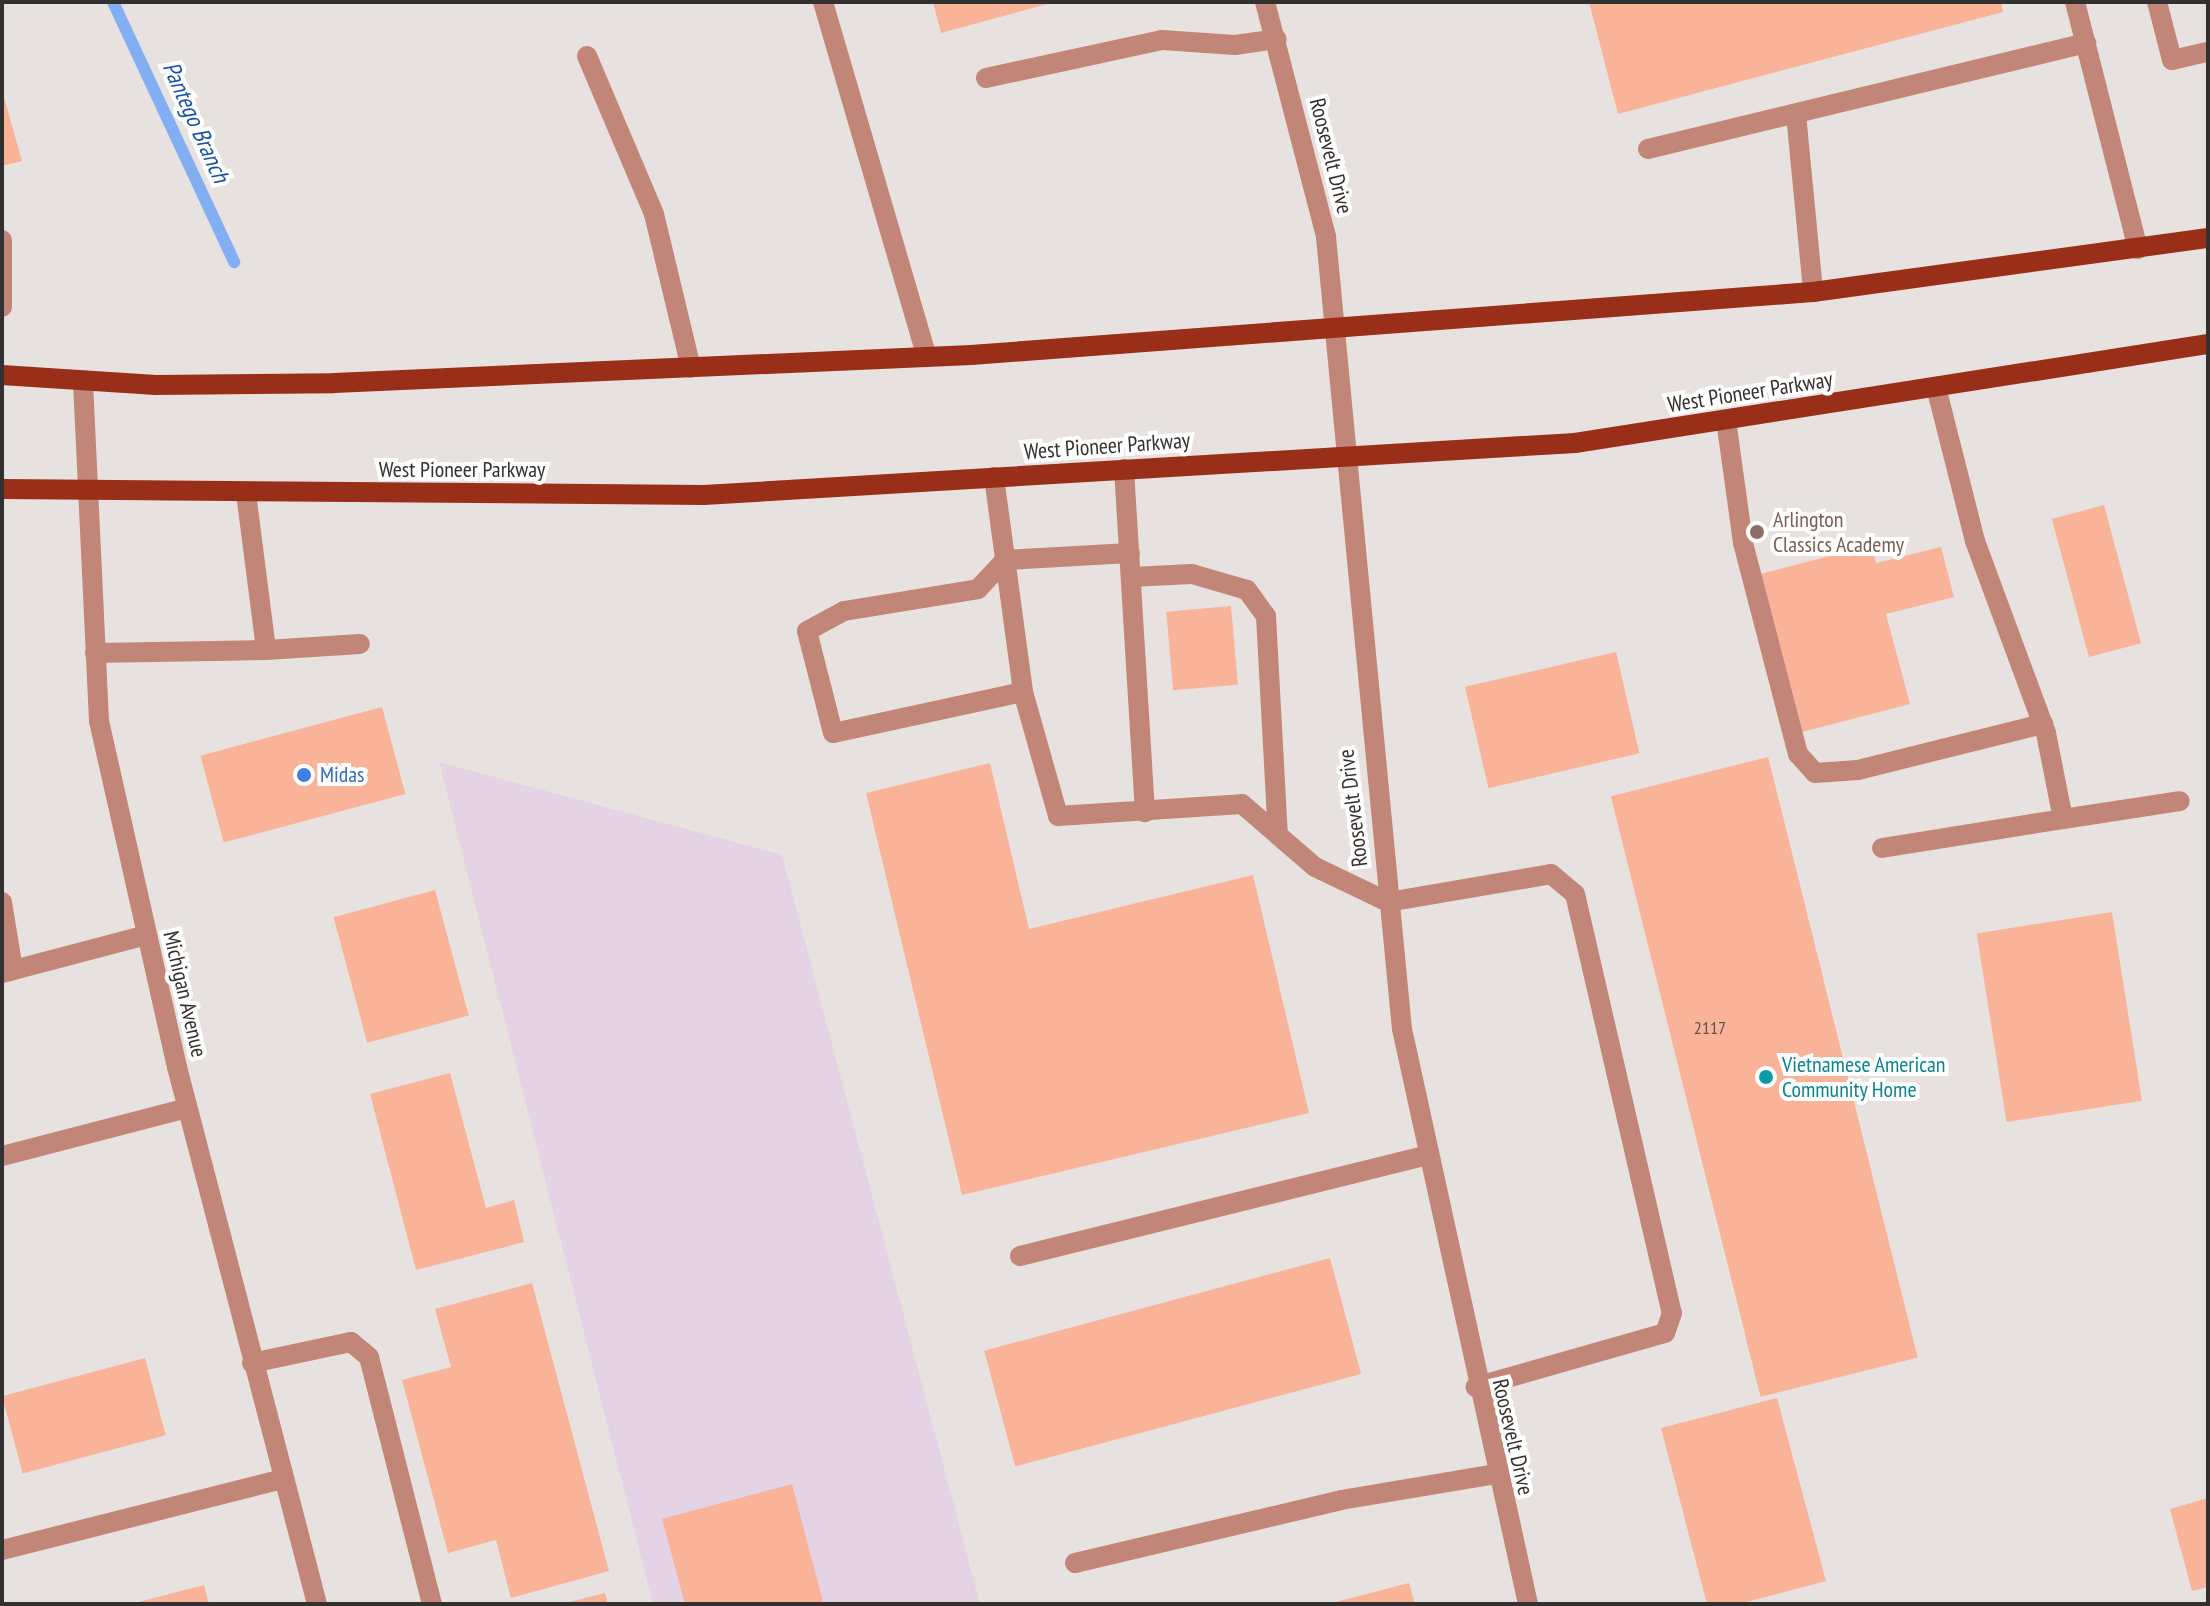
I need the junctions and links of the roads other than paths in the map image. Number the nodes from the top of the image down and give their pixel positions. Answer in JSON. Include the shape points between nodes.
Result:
{"nodes":[{"id":1,"x":823,"y":2,"type":"edge"},
{"id":2,"x":1265,"y":2,"type":"edge"},
{"id":3,"x":2075,"y":2,"type":"edge"},
{"id":4,"x":2157,"y":2,"type":"edge"},
{"id":5,"x":1277,"y":39,"type":"junction"},
{"id":6,"x":2086,"y":43,"type":"junction"},
{"id":7,"x":2208,"y":52,"type":"edge"},
{"id":8,"x":587,"y":56,"type":"dead end"},
{"id":9,"x":986,"y":78,"type":"dead end"},
{"id":10,"x":1796,"y":114,"type":"junction"},
{"id":11,"x":1648,"y":149,"type":"dead end"},
{"id":12,"x":2208,"y":238,"type":"edge"},
{"id":13,"x":2,"y":240,"type":"edge"},
{"id":14,"x":2138,"y":249,"type":"junction"},
{"id":15,"x":1813,"y":292,"type":"junction"},
{"id":16,"x":2,"y":307,"type":"edge"},
{"id":17,"x":1338,"y":331,"type":"junction"},
{"id":18,"x":2208,"y":344,"type":"edge"},
{"id":19,"x":927,"y":357,"type":"junction"},
{"id":20,"x":691,"y":368,"type":"junction"},
{"id":21,"x":2,"y":375,"type":"edge"},
{"id":22,"x":83,"y":382,"type":"junction"},
{"id":23,"x":1936,"y":387,"type":"junction"},
{"id":24,"x":1726,"y":420,"type":"junction"},
{"id":25,"x":1347,"y":456,"type":"junction"},
{"id":26,"x":1124,"y":469,"type":"junction"},
{"id":27,"x":994,"y":477,"type":"junction"},
{"id":28,"x":2,"y":489,"type":"edge"},
{"id":29,"x":87,"y":492,"type":"junction"},
{"id":30,"x":246,"y":493,"type":"junction"},
{"id":31,"x":1130,"y":553,"type":"junction"},
{"id":32,"x":1005,"y":560,"type":"junction"},
{"id":33,"x":1131,"y":577,"type":"junction"},
{"id":34,"x":360,"y":644,"type":"dead end"},
{"id":35,"x":266,"y":650,"type":"junction"},
{"id":36,"x":95,"y":653,"type":"junction"},
{"id":37,"x":1023,"y":692,"type":"junction"},
{"id":38,"x":2043,"y":724,"type":"junction"},
{"id":39,"x":2180,"y":801,"type":"dead end"},
{"id":40,"x":1145,"y":812,"type":"junction"},
{"id":41,"x":2063,"y":819,"type":"junction"},
{"id":42,"x":1278,"y":835,"type":"junction"},
{"id":43,"x":1882,"y":848,"type":"dead end"},
{"id":44,"x":2,"y":902,"type":"edge"},
{"id":45,"x":1388,"y":902,"type":"junction"},
{"id":46,"x":147,"y":935,"type":"junction"},
{"id":47,"x":8,"y":972,"type":"edge"},
{"id":48,"x":187,"y":1108,"type":"junction"},
{"id":49,"x":1428,"y":1155,"type":"junction"},
{"id":50,"x":2,"y":1156,"type":"edge"},
{"id":51,"x":1020,"y":1256,"type":"dead end"},
{"id":52,"x":252,"y":1363,"type":"junction"},
{"id":53,"x":1476,"y":1387,"type":"junction"},
{"id":54,"x":1497,"y":1474,"type":"junction"},
{"id":55,"x":283,"y":1479,"type":"junction"},
{"id":56,"x":2,"y":1550,"type":"edge"},
{"id":57,"x":1075,"y":1563,"type":"dead end"},
{"id":58,"x":317,"y":1604,"type":"edge"},
{"id":59,"x":432,"y":1604,"type":"edge"},
{"id":60,"x":1528,"y":1604,"type":"edge"}],
"edges":[{"from":1,"to":19,"type":"street"},
{"from":2,"to":5,"type":"street","name":"Roosevelt Drive"},
{"from":3,"to":6,"type":"street"},
{"from":4,"to":7,"type":"street","via":[[2172,60]]},
{"from":5,"to":9,"type":"street","via":[[1235,45],[1162,40]]},
{"from":5,"to":17,"type":"street","name":"Roosevelt Drive","via":[[1326,237]]},
{"from":6,"to":10,"type":"street"},
{"from":6,"to":14,"type":"street"},
{"from":8,"to":20,"type":"street","via":[[654,214]]},
{"from":10,"to":11,"type":"street"},
{"from":10,"to":15,"type":"street"},
{"from":12,"to":14,"type":"main road"},
{"from":13,"to":16,"type":"street"},
{"from":14,"to":15,"type":"main road"},
{"from":15,"to":17,"type":"main road"},
{"from":17,"to":19,"type":"main road"},
{"from":17,"to":25,"type":"street","name":"Roosevelt Drive"},
{"from":18,"to":23,"type":"main road","name":"West Pioneer Parkway"},
{"from":19,"to":20,"type":"main road"},
{"from":20,"to":22,"type":"main road","via":[[334,383]]},
{"from":21,"to":22,"type":"main road"},
{"from":22,"to":29,"type":"street","name":"Michigan Avenue"},
{"from":23,"to":24,"type":"main road","name":"West Pioneer Parkway"},
{"from":23,"to":38,"type":"street","via":[[1975,541]]},
{"from":24,"to":25,"type":"main road","name":"West Pioneer Parkway","via":[[1575,443]]},
{"from":24,"to":38,"type":"street","via":[[1743,543],[1798,754],[1815,773],[1858,770]]},
{"from":25,"to":26,"type":"main road","name":"West Pioneer Parkway"},
{"from":25,"to":45,"type":"street","name":"Roosevelt Drive"},
{"from":26,"to":27,"type":"main road","name":"West Pioneer Parkway"},
{"from":26,"to":31,"type":"street"},
{"from":27,"to":30,"type":"main road","name":"West Pioneer Parkway","via":[[704,495]]},
{"from":27,"to":32,"type":"street"},
{"from":28,"to":29,"type":"main road","name":"West Pioneer Parkway"},
{"from":29,"to":30,"type":"main road","name":"West Pioneer Parkway"},
{"from":29,"to":36,"type":"street","name":"Michigan Avenue"},
{"from":30,"to":35,"type":"street"},
{"from":31,"to":32,"type":"street"},
{"from":31,"to":33,"type":"street"},
{"from":32,"to":37,"type":"street"},
{"from":32,"to":37,"type":"street","via":[[978,589],[844,611],[807,631],[833,733]]},
{"from":33,"to":40,"type":"street"},
{"from":33,"to":42,"type":"street","via":[[1192,574],[1247,590],[1266,616]]},
{"from":34,"to":35,"type":"street"},
{"from":35,"to":36,"type":"street"},
{"from":36,"to":46,"type":"street","name":"Michigan Avenue","via":[[99,721]]},
{"from":37,"to":40,"type":"street","via":[[1058,816]]},
{"from":38,"to":41,"type":"street"},
{"from":39,"to":41,"type":"street"},
{"from":40,"to":42,"type":"street","via":[[1242,804]]},
{"from":41,"to":43,"type":"street"},
{"from":42,"to":45,"type":"street","via":[[1315,867]]},
{"from":44,"to":47,"type":"street"},
{"from":45,"to":49,"type":"street","name":"Roosevelt Drive","via":[[1402,1029]]},
{"from":45,"to":53,"type":"street","via":[[1551,874],[1575,894],[1672,1313],[1665,1333]]},
{"from":46,"to":47,"type":"street"},
{"from":46,"to":48,"type":"street","name":"Michigan Avenue"},
{"from":48,"to":50,"type":"street"},
{"from":48,"to":52,"type":"street","name":"Michigan Avenue"},
{"from":49,"to":51,"type":"street"},
{"from":49,"to":53,"type":"street","name":"Roosevelt Drive"},
{"from":52,"to":55,"type":"street","name":"Michigan Avenue"},
{"from":52,"to":59,"type":"street","via":[[351,1342],[369,1357]]},
{"from":53,"to":54,"type":"street","name":"Roosevelt Drive"},
{"from":54,"to":57,"type":"street","via":[[1341,1500]]},
{"from":54,"to":60,"type":"street","name":"Roosevelt Drive"},
{"from":55,"to":56,"type":"street"},
{"from":55,"to":58,"type":"street","name":"Michigan Avenue"}]}
